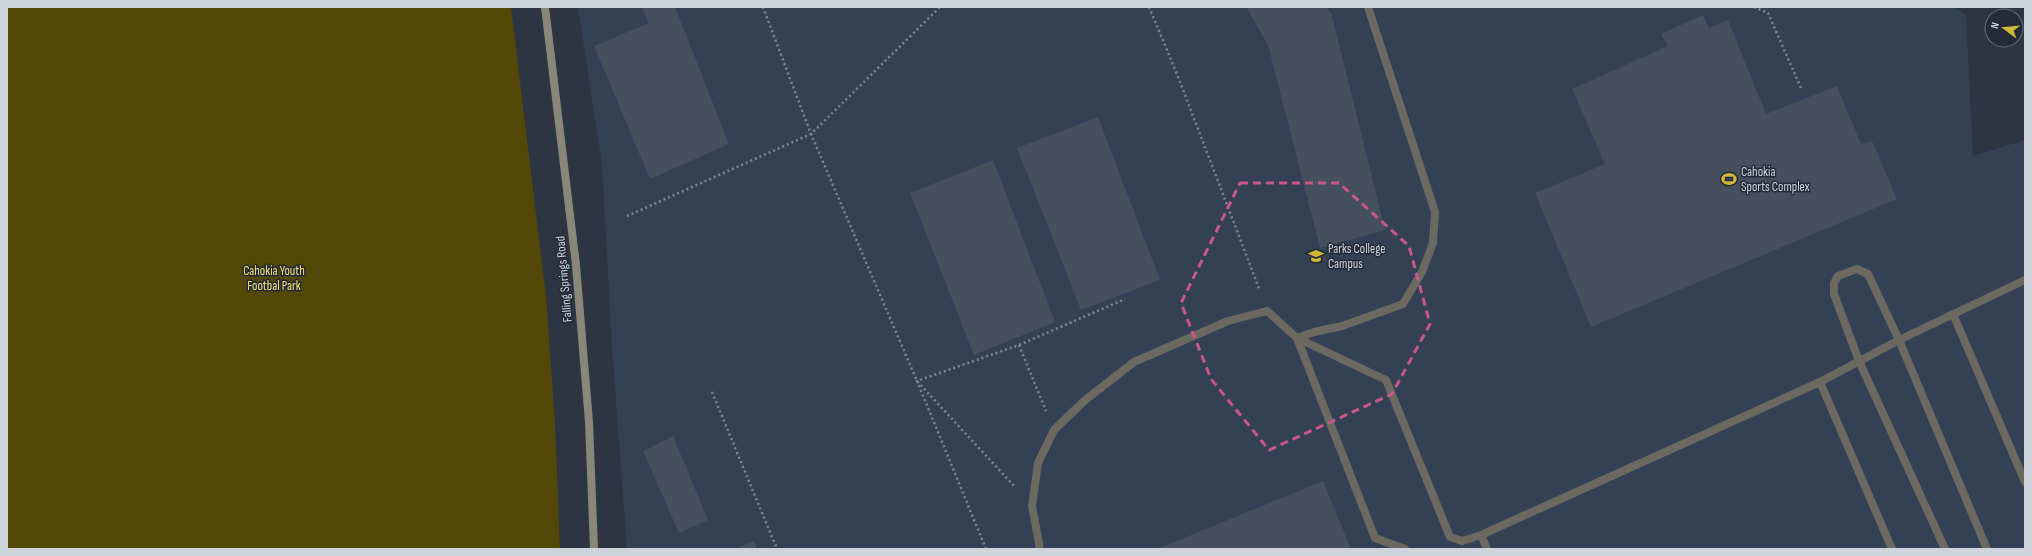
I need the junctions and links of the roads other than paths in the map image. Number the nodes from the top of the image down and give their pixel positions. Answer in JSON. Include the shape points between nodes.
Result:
{"nodes":[{"id":1,"x":545,"y":7,"type":"edge"},
{"id":2,"x":1368,"y":7,"type":"edge"},
{"id":3,"x":2025,"y":280,"type":"edge"},
{"id":4,"x":1953,"y":314,"type":"junction"},
{"id":5,"x":1297,"y":338,"type":"junction"},
{"id":6,"x":1899,"y":340,"type":"junction"},
{"id":7,"x":1859,"y":361,"type":"junction"},
{"id":8,"x":1820,"y":382,"type":"junction"},
{"id":9,"x":2025,"y":482,"type":"edge"},
{"id":10,"x":1481,"y":535,"type":"junction"},
{"id":11,"x":594,"y":549,"type":"edge"},
{"id":12,"x":1040,"y":549,"type":"edge"},
{"id":13,"x":1405,"y":549,"type":"edge"},
{"id":14,"x":1487,"y":549,"type":"edge"},
{"id":15,"x":1892,"y":549,"type":"edge"},
{"id":16,"x":1945,"y":549,"type":"edge"},
{"id":17,"x":1987,"y":549,"type":"edge"}],
"edges":[{"from":1,"to":11,"type":"street","name":"Falling Springs Road","via":[[576,265],[589,422]]},
{"from":2,"to":5,"type":"lane","via":[[1435,212],[1433,243],[1422,272],[1403,304],[1342,326]]},
{"from":3,"to":4,"type":"lane"},
{"from":4,"to":6,"type":"lane"},
{"from":4,"to":9,"type":"lane"},
{"from":5,"to":10,"type":"lane","via":[[1386,380],[1450,537],[1462,541]]},
{"from":5,"to":12,"type":"lane","via":[[1267,311],[1228,320],[1134,362],[1084,400],[1054,430],[1038,463],[1032,506]]},
{"from":5,"to":13,"type":"lane","via":[[1375,538]]},
{"from":6,"to":7,"type":"lane"},
{"from":6,"to":7,"type":"lane","via":[[1868,274],[1858,269],[1838,276],[1834,283],[1834,294]]},
{"from":6,"to":17,"type":"lane"},
{"from":7,"to":8,"type":"lane"},
{"from":7,"to":16,"type":"lane"},
{"from":8,"to":10,"type":"lane"},
{"from":8,"to":15,"type":"lane"},
{"from":10,"to":14,"type":"lane"}]}
